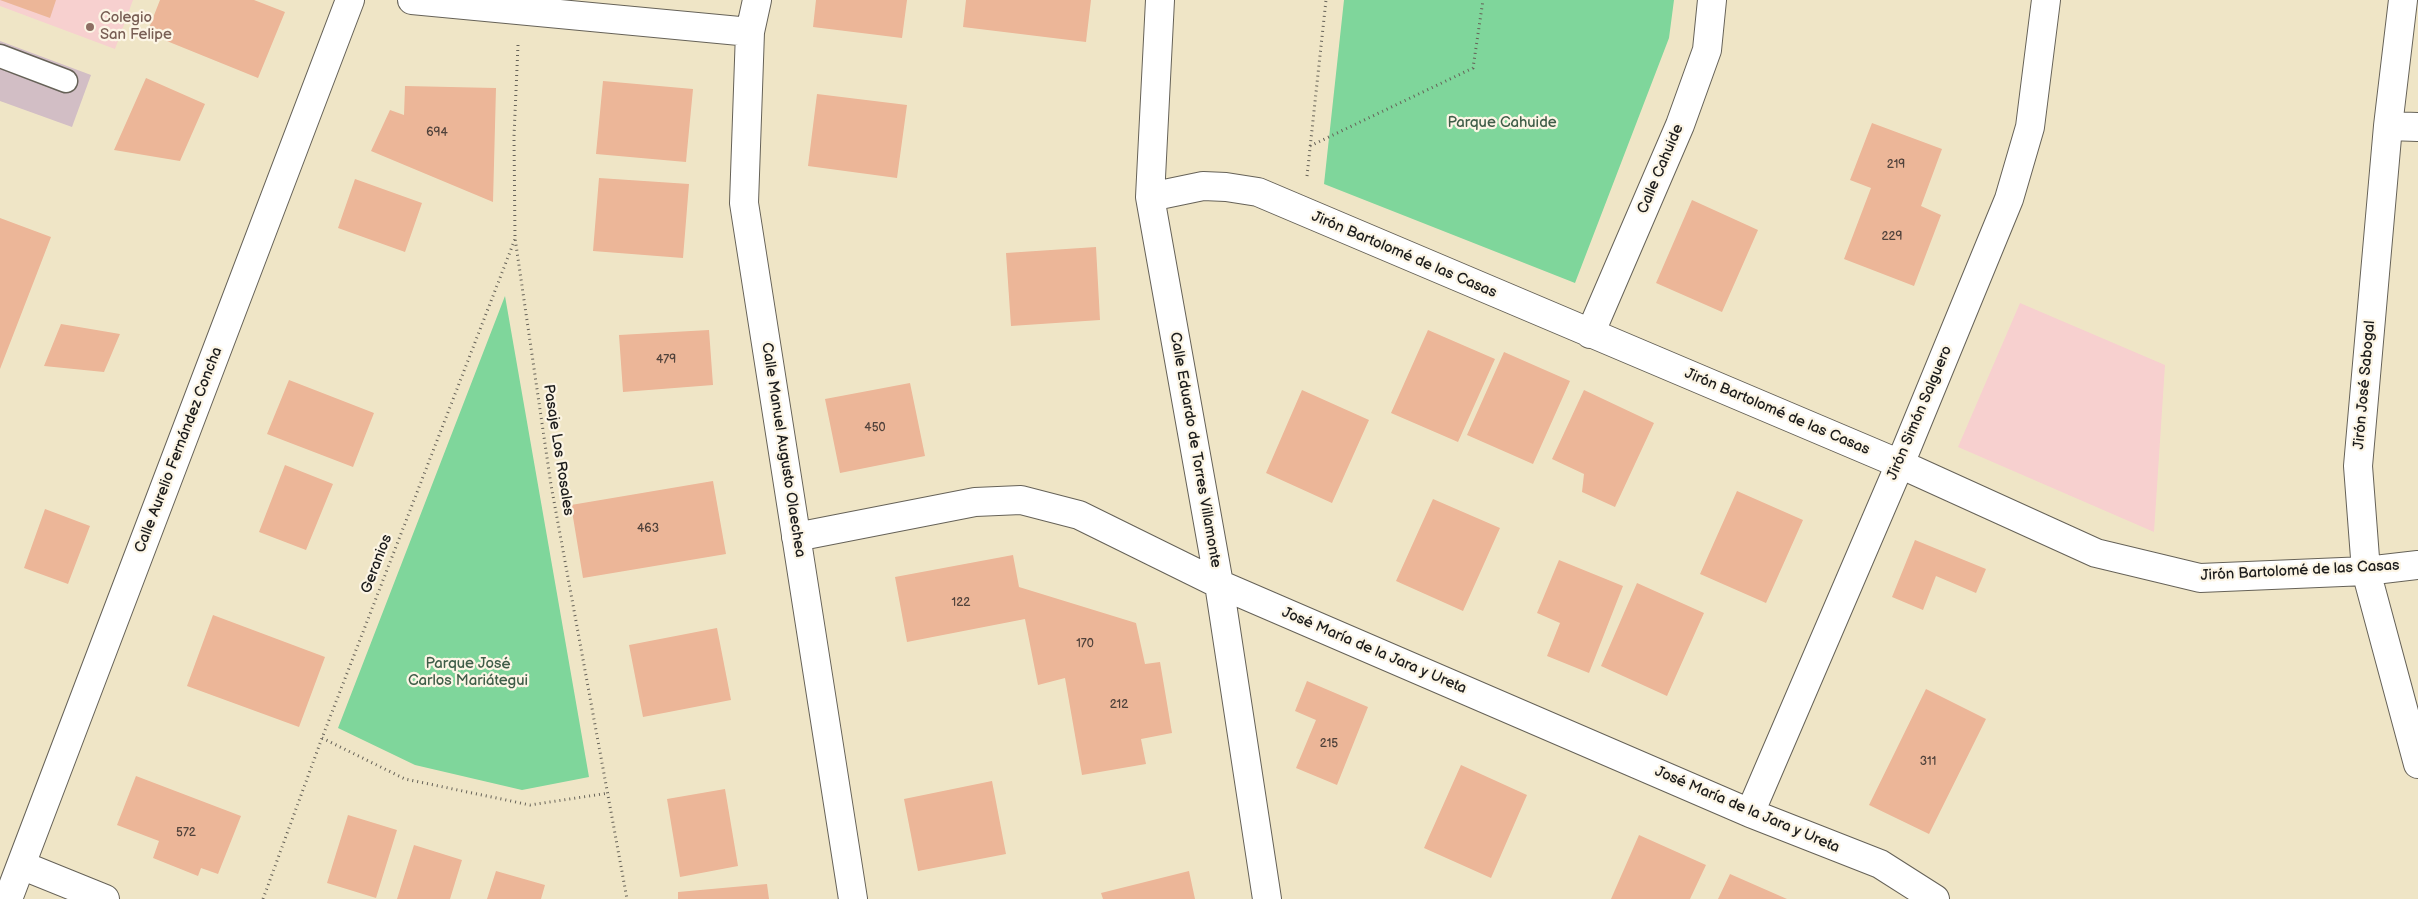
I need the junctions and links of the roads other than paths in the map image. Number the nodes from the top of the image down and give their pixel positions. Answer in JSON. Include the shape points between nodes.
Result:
{"nodes":[{"id":1,"x":350,"y":0,"type":"edge"},
{"id":2,"x":412,"y":0,"type":"edge"},
{"id":3,"x":757,"y":0,"type":"edge"},
{"id":4,"x":1160,"y":0,"type":"edge"},
{"id":5,"x":1712,"y":0,"type":"edge"},
{"id":6,"x":2046,"y":0,"type":"edge"},
{"id":7,"x":2403,"y":0,"type":"edge"},
{"id":8,"x":750,"y":32,"type":"junction"},
{"id":9,"x":0,"y":56,"type":"edge"},
{"id":10,"x":66,"y":81,"type":"dead end"},
{"id":11,"x":2388,"y":126,"type":"junction"},
{"id":12,"x":2418,"y":127,"type":"edge"},
{"id":13,"x":1150,"y":197,"type":"junction"},
{"id":14,"x":1590,"y":334,"type":"junction"},
{"id":15,"x":1900,"y":464,"type":"junction"},
{"id":16,"x":796,"y":537,"type":"junction"},
{"id":17,"x":2418,"y":565,"type":"edge"},
{"id":18,"x":2366,"y":571,"type":"junction"},
{"id":19,"x":1219,"y":584,"type":"junction"},
{"id":20,"x":2418,"y":764,"type":"edge"},
{"id":21,"x":1750,"y":813,"type":"junction"},
{"id":22,"x":21,"y":865,"type":"junction"},
{"id":23,"x":8,"y":899,"type":"edge"},
{"id":24,"x":105,"y":899,"type":"edge"},
{"id":25,"x":853,"y":899,"type":"edge"},
{"id":26,"x":1267,"y":899,"type":"edge"},
{"id":27,"x":1935,"y":899,"type":"edge"}],
"edges":[{"from":1,"to":22,"type":"street","name":"Calle Aurelio Fernández Concha"},
{"from":2,"to":8,"type":"street"},
{"from":3,"to":8,"type":"street","name":"Calle Manuel Augusto Olaechea"},
{"from":4,"to":13,"type":"street","name":"Calle Eduardo de Torres Villamonte"},
{"from":5,"to":14,"type":"street","name":"Calle Cahuide","via":[[1707,50],[1683,116]]},
{"from":6,"to":15,"type":"street","name":"Jirón Simón Salguero","via":[[2030,127],[2009,199]]},
{"from":7,"to":11,"type":"street","name":"Jirón José Sabogal"},
{"from":8,"to":16,"type":"street","name":"Calle Manuel Augusto Olaechea","via":[[744,203]]},
{"from":9,"to":10,"type":"lane"},
{"from":11,"to":12,"type":"street"},
{"from":11,"to":18,"type":"street","name":"Jirón José Sabogal","via":[[2358,466]]},
{"from":13,"to":14,"type":"street","name":"Jirón Bartolomé de las Casas","via":[[1203,186],[1258,192]]},
{"from":13,"to":19,"type":"street","name":"Calle Eduardo de Torres Villamonte"},
{"from":14,"to":15,"type":"street","name":"Jirón Bartolomé de las Casas"},
{"from":15,"to":18,"type":"street","name":"Jirón Bartolomé de las Casas","via":[[2096,553],[2200,578]]},
{"from":15,"to":21,"type":"street","name":"Jirón Simón Salguero"},
{"from":16,"to":19,"type":"street","name":"José María de la Jara y Ureta","via":[[975,502],[1021,500],[1079,515]]},
{"from":16,"to":25,"type":"street","name":"Calle Manuel Augusto Olaechea"},
{"from":17,"to":18,"type":"street","name":"Jirón Bartolomé de las Casas"},
{"from":18,"to":20,"type":"street","name":"Jirón José Sabogal"},
{"from":19,"to":21,"type":"street","name":"José María de la Jara y Ureta"},
{"from":19,"to":26,"type":"street","name":"Calle Eduardo de Torres Villamonte"},
{"from":21,"to":27,"type":"street","name":"José María de la Jara y Ureta","via":[[1880,864]]},
{"from":22,"to":23,"type":"street","name":"Calle Aurelio Fernández Concha"},
{"from":22,"to":24,"type":"street"}]}
